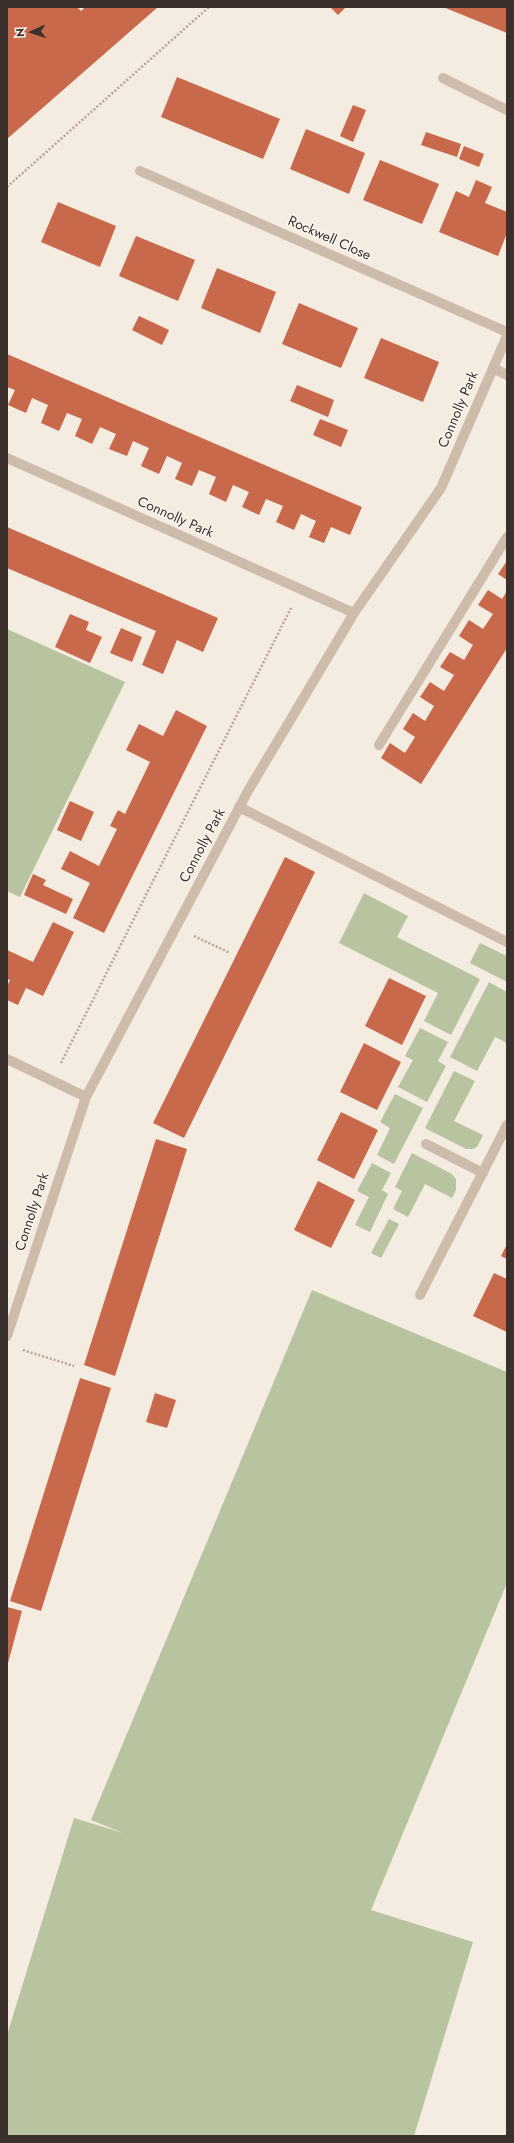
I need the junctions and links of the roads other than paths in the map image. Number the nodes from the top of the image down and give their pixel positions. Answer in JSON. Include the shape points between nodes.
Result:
{"nodes":[{"id":1,"x":443,"y":78,"type":"dead end"},
{"id":2,"x":507,"y":110,"type":"edge"},
{"id":3,"x":140,"y":171,"type":"dead end"},
{"id":4,"x":507,"y":332,"type":"edge"},
{"id":5,"x":507,"y":336,"type":"edge"},
{"id":6,"x":493,"y":368,"type":"junction"},
{"id":7,"x":507,"y":375,"type":"edge"},
{"id":8,"x":7,"y":458,"type":"edge"},
{"id":9,"x":507,"y":537,"type":"edge"},
{"id":10,"x":354,"y":613,"type":"junction"},
{"id":11,"x":380,"y":745,"type":"dead end"},
{"id":12,"x":239,"y":807,"type":"junction"},
{"id":13,"x":507,"y":942,"type":"edge"},
{"id":14,"x":7,"y":1059,"type":"edge"},
{"id":15,"x":86,"y":1098,"type":"junction"},
{"id":16,"x":507,"y":1125,"type":"edge"},
{"id":17,"x":426,"y":1144,"type":"dead end"},
{"id":18,"x":483,"y":1173,"type":"junction"},
{"id":19,"x":420,"y":1295,"type":"dead end"},
{"id":20,"x":7,"y":1336,"type":"edge"}],
"edges":[{"from":1,"to":2,"type":"street"},
{"from":3,"to":4,"type":"street","name":"Rockwell Close"},
{"from":5,"to":6,"type":"street","name":"Connolly Park"},
{"from":6,"to":7,"type":"street"},
{"from":6,"to":10,"type":"street","name":"Connolly Park","via":[[441,488]]},
{"from":8,"to":10,"type":"street","name":"Connolly Park"},
{"from":9,"to":11,"type":"street"},
{"from":10,"to":12,"type":"street","name":"Connolly Park"},
{"from":12,"to":13,"type":"street"},
{"from":12,"to":15,"type":"street","name":"Connolly Park"},
{"from":14,"to":15,"type":"street"},
{"from":15,"to":20,"type":"street","name":"Connolly Park"},
{"from":16,"to":18,"type":"street"},
{"from":17,"to":18,"type":"street"},
{"from":18,"to":19,"type":"street"}]}
